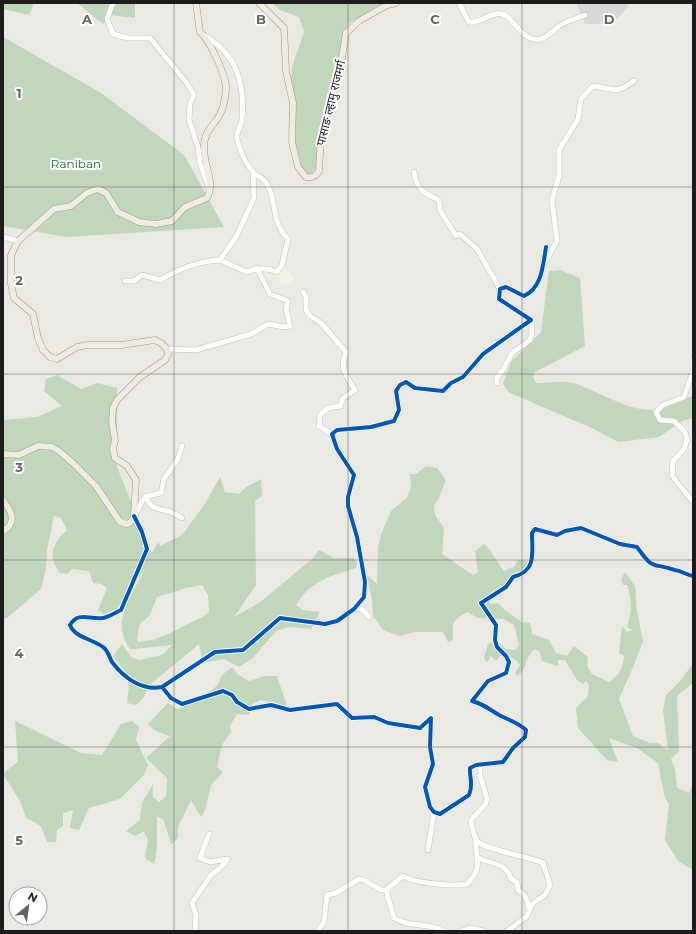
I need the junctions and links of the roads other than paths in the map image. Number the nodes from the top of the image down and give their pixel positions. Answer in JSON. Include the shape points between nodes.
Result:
{"nodes":[{"id":1,"x":113,"y":3,"type":"edge"},
{"id":2,"x":196,"y":3,"type":"edge"},
{"id":3,"x":259,"y":3,"type":"edge"},
{"id":4,"x":396,"y":3,"type":"edge"},
{"id":5,"x":459,"y":3,"type":"edge"},
{"id":6,"x":585,"y":15,"type":"dead end"},
{"id":7,"x":205,"y":36,"type":"junction"},
{"id":8,"x":634,"y":81,"type":"dead end"},
{"id":9,"x":253,"y":172,"type":"junction"},
{"id":10,"x":414,"y":172,"type":"dead end"},
{"id":11,"x":210,"y":189,"type":"junction"},
{"id":12,"x":3,"y":237,"type":"edge"},
{"id":13,"x":18,"y":241,"type":"junction"},
{"id":14,"x":546,"y":247,"type":"dead end"},
{"id":15,"x":220,"y":260,"type":"junction"},
{"id":16,"x":543,"y":266,"type":"junction"},
{"id":17,"x":257,"y":268,"type":"junction"},
{"id":18,"x":126,"y":281,"type":"dead end"},
{"id":19,"x":500,"y":289,"type":"junction"},
{"id":20,"x":304,"y":292,"type":"dead end"},
{"id":21,"x":531,"y":320,"type":"junction"},
{"id":22,"x":167,"y":349,"type":"junction"},
{"id":23,"x":693,"y":359,"type":"edge"},
{"id":24,"x":693,"y":367,"type":"edge"},
{"id":25,"x":693,"y":371,"type":"edge"},
{"id":26,"x":497,"y":383,"type":"dead end"},
{"id":27,"x":332,"y":434,"type":"junction"},
{"id":28,"x":182,"y":446,"type":"dead end"},
{"id":29,"x":3,"y":454,"type":"edge"},
{"id":30,"x":146,"y":496,"type":"junction"},
{"id":31,"x":3,"y":500,"type":"edge"},
{"id":32,"x":693,"y":502,"type":"edge"},
{"id":33,"x":135,"y":517,"type":"junction"},
{"id":34,"x":182,"y":518,"type":"dead end"},
{"id":35,"x":3,"y":531,"type":"edge"},
{"id":36,"x":693,"y":576,"type":"edge"},
{"id":37,"x":354,"y":609,"type":"junction"},
{"id":38,"x":369,"y":616,"type":"dead end"},
{"id":39,"x":162,"y":687,"type":"junction"},
{"id":40,"x":480,"y":765,"type":"junction"},
{"id":41,"x":434,"y":812,"type":"junction"},
{"id":42,"x":208,"y":834,"type":"dead end"},
{"id":43,"x":476,"y":837,"type":"junction"},
{"id":44,"x":428,"y":850,"type":"dead end"},
{"id":45,"x":477,"y":857,"type":"junction"},
{"id":46,"x":386,"y":890,"type":"junction"},
{"id":47,"x":529,"y":908,"type":"dead end"},
{"id":48,"x":195,"y":931,"type":"edge"},
{"id":49,"x":318,"y":931,"type":"edge"},
{"id":50,"x":444,"y":931,"type":"edge"},
{"id":51,"x":462,"y":931,"type":"edge"},
{"id":52,"x":483,"y":931,"type":"edge"},
{"id":53,"x":507,"y":931,"type":"edge"}],
"edges":[{"from":1,"to":11,"type":"street","via":[[107,19],[113,34],[128,38],[150,38],[186,82],[194,96],[190,104],[189,120]]},
{"from":2,"to":7,"type":"main road","via":[[200,32]]},
{"from":3,"to":4,"type":"main road","name":"पासाङ ल्हामु राजमर्ग","via":[[284,28],[286,71],[293,108],[292,142],[298,167],[310,178],[319,171],[321,136],[340,70],[346,33],[359,21],[387,5]]},
{"from":5,"to":6,"type":"street","via":[[469,22],[502,14],[521,32],[536,40],[544,39],[559,26]]},
{"from":7,"to":9,"type":"street","via":[[216,43],[232,60],[238,74],[242,88],[242,120],[236,137],[246,164]]},
{"from":7,"to":11,"type":"main road","via":[[215,54],[226,87],[221,112],[206,132],[203,148]]},
{"from":8,"to":16,"type":"street","via":[[614,91],[607,86],[593,86],[580,99],[578,119],[559,150],[559,176],[552,200],[557,240]]},
{"from":9,"to":15,"type":"street","via":[[254,198],[236,237]]},
{"from":9,"to":17,"type":"street","via":[[264,178],[269,188],[276,220],[282,233],[288,238],[282,265],[277,272]]},
{"from":10,"to":19,"type":"street","via":[[415,181],[424,193],[439,200],[440,210],[456,236],[460,234],[477,249]]},
{"from":11,"to":13,"type":"main road","via":[[204,200],[185,207],[172,221],[156,224],[139,222],[118,212],[106,193],[98,189],[87,193],[71,206],[54,209]]},
{"from":12,"to":13,"type":"street"},
{"from":13,"to":22,"type":"main road","via":[[11,255],[11,284],[14,298],[33,314],[38,338],[43,350],[50,357],[57,359],[77,347],[88,345],[121,345],[155,340]]},
{"from":14,"to":16,"type":"street"},
{"from":15,"to":17,"type":"street","via":[[247,272]]},
{"from":15,"to":18,"type":"street","via":[[181,268],[160,280],[142,275],[134,282]]},
{"from":16,"to":19,"type":"street","via":[[535,288],[524,296],[506,288]]},
{"from":17,"to":22,"type":"street","via":[[270,294],[288,300],[286,309],[290,326],[268,324],[251,334],[196,350]]},
{"from":19,"to":21,"type":"street","via":[[499,299]]},
{"from":20,"to":27,"type":"street","via":[[306,310],[310,316],[321,323],[346,352],[342,362],[344,372],[355,390],[343,398],[340,406],[328,408],[320,415],[319,426]]},
{"from":21,"to":26,"type":"street","via":[[530,340],[512,353],[497,377]]},
{"from":21,"to":27,"type":"street","via":[[483,354],[463,377],[443,391],[415,388],[406,382],[400,385],[396,391],[399,410],[394,421],[371,427],[337,430]]},
{"from":22,"to":33,"type":"main road","via":[[165,360],[140,377],[112,408],[115,458],[127,466],[136,480]]},
{"from":23,"to":24,"type":"street"},
{"from":25,"to":32,"type":"street","via":[[684,397],[663,405],[656,412],[660,420],[674,421],[685,432],[687,440],[684,449],[673,461],[672,476]]},
{"from":27,"to":37,"type":"street","via":[[344,462],[354,475],[348,506],[357,537],[365,582],[364,596]]},
{"from":28,"to":30,"type":"street","via":[[178,459],[164,479],[162,493]]},
{"from":29,"to":33,"type":"main road","via":[[19,454],[38,446],[52,447],[74,463],[96,486],[120,522],[127,524]]},
{"from":30,"to":33,"type":"street","via":[[140,502]]},
{"from":30,"to":34,"type":"street","via":[[154,509],[171,512]]},
{"from":31,"to":35,"type":"main road","via":[[11,509],[12,515],[11,523]]},
{"from":33,"to":39,"type":"street","via":[[147,549],[121,610],[103,618],[80,616],[70,625],[76,634],[105,648],[112,662],[134,683],[153,689]]},
{"from":36,"to":40,"type":"street","via":[[653,566],[637,547],[620,544],[586,529],[571,529],[557,535],[535,530],[532,533],[532,555],[528,570],[523,575],[513,577],[506,587],[481,603],[496,625],[497,647],[510,662],[506,673],[488,681],[472,701],[487,706],[499,715],[521,725],[526,730],[525,737],[513,748],[504,762]]},
{"from":37,"to":38,"type":"street","via":[[362,609]]},
{"from":37,"to":39,"type":"street","via":[[337,621],[325,624],[280,618],[243,650],[215,652]]},
{"from":39,"to":41,"type":"street","via":[[171,698],[182,704],[224,691],[249,709],[271,705],[290,710],[337,704],[352,718],[374,717],[388,723],[420,728],[431,718],[430,747],[433,764],[425,787],[430,807]]},
{"from":40,"to":41,"type":"street","via":[[470,768],[472,780],[468,795],[440,814]]},
{"from":40,"to":43,"type":"street","via":[[487,799],[485,805],[471,820]]},
{"from":41,"to":44,"type":"street"},
{"from":42,"to":48,"type":"street","via":[[200,858],[210,862],[228,859],[211,875],[192,903],[196,915]]},
{"from":43,"to":45,"type":"street"},
{"from":43,"to":53,"type":"street","via":[[484,846],[542,863],[550,885],[545,895],[532,904],[527,916]]},
{"from":45,"to":46,"type":"street","via":[[479,864],[467,884],[443,886],[431,882],[411,881],[403,876]]},
{"from":45,"to":47,"type":"street","via":[[499,864],[510,873],[511,879],[517,882],[518,890],[525,894]]},
{"from":46,"to":49,"type":"street","via":[[359,879],[336,893],[327,895],[324,922]]},
{"from":46,"to":50,"type":"street","via":[[394,918],[402,923],[436,926]]},
{"from":51,"to":52,"type":"street","via":[[470,928]]}]}
